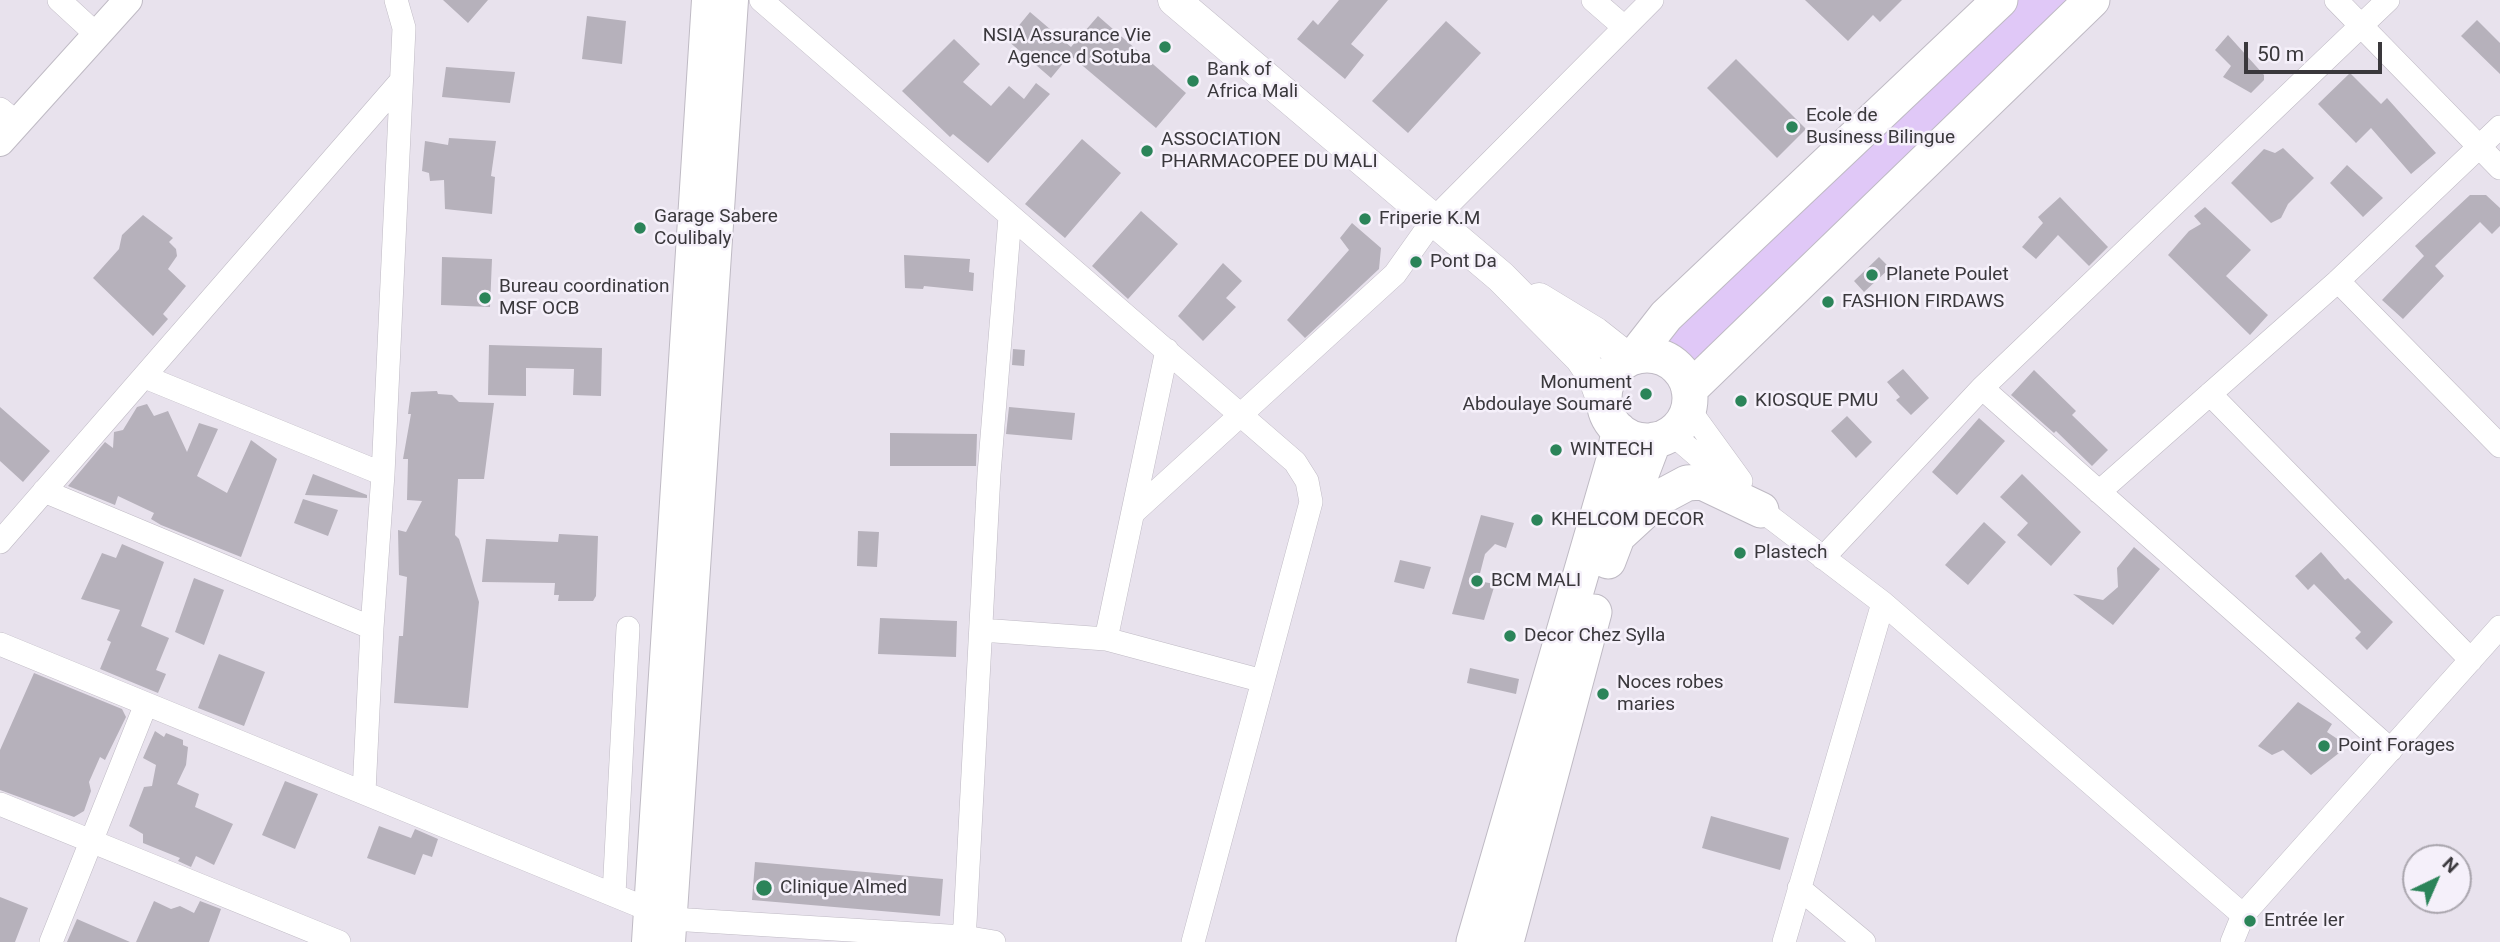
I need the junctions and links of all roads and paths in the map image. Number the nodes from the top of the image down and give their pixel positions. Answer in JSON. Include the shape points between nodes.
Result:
{"nodes":[{"id":1,"x":59,"y":0,"type":"edge"},
{"id":2,"x":128,"y":0,"type":"edge"},
{"id":3,"x":396,"y":0,"type":"edge"},
{"id":4,"x":706,"y":0,"type":"edge"},
{"id":5,"x":734,"y":0,"type":"edge"},
{"id":6,"x":761,"y":0,"type":"edge"},
{"id":7,"x":1174,"y":0,"type":"edge"},
{"id":8,"x":1593,"y":0,"type":"edge"},
{"id":9,"x":1652,"y":0,"type":"edge"},
{"id":10,"x":2000,"y":0,"type":"edge"},
{"id":11,"x":2092,"y":0,"type":"edge"},
{"id":12,"x":2336,"y":0,"type":"edge"},
{"id":13,"x":2388,"y":0,"type":"edge"},
{"id":14,"x":2361,"y":26,"type":"junction"},
{"id":15,"x":1624,"y":27,"type":"junction"},
{"id":16,"x":97,"y":35,"type":"junction"},
{"id":17,"x":401,"y":81,"type":"junction"},
{"id":18,"x":5,"y":125,"type":"edge"},
{"id":19,"x":2500,"y":127,"type":"edge"},
{"id":20,"x":2479,"y":147,"type":"junction"},
{"id":21,"x":2500,"y":168,"type":"edge"},
{"id":22,"x":1010,"y":217,"type":"junction"},
{"id":23,"x":1434,"y":219,"type":"junction"},
{"id":24,"x":1501,"y":277,"type":"junction"},
{"id":25,"x":2338,"y":281,"type":"junction"},
{"id":26,"x":1167,"y":351,"type":"junction"},
{"id":27,"x":1631,"y":358,"type":"junction"},
{"id":28,"x":145,"y":377,"type":"junction"},
{"id":29,"x":1982,"y":388,"type":"junction"},
{"id":30,"x":2210,"y":394,"type":"junction"},
{"id":31,"x":1240,"y":415,"type":"junction"},
{"id":32,"x":1612,"y":417,"type":"junction"},
{"id":33,"x":1676,"y":418,"type":"junction"},
{"id":34,"x":2500,"y":446,"type":"edge"},
{"id":35,"x":383,"y":474,"type":"junction"},
{"id":36,"x":44,"y":491,"type":"junction"},
{"id":37,"x":2099,"y":492,"type":"junction"},
{"id":38,"x":1762,"y":510,"type":"junction"},
{"id":39,"x":1133,"y":513,"type":"junction"},
{"id":40,"x":1613,"y":540,"type":"junction"},
{"id":41,"x":0,"y":542,"type":"edge"},
{"id":42,"x":1823,"y":558,"type":"junction"},
{"id":43,"x":1883,"y":604,"type":"junction"},
{"id":44,"x":2500,"y":627,"type":"edge"},
{"id":45,"x":372,"y":628,"type":"junction"},
{"id":46,"x":628,"y":628,"type":"dead end"},
{"id":47,"x":981,"y":630,"type":"junction"},
{"id":48,"x":1106,"y":639,"type":"junction"},
{"id":49,"x":0,"y":644,"type":"edge"},
{"id":50,"x":2471,"y":660,"type":"junction"},
{"id":51,"x":1263,"y":681,"type":"junction"},
{"id":52,"x":146,"y":704,"type":"junction"},
{"id":53,"x":2391,"y":750,"type":"junction"},
{"id":54,"x":364,"y":792,"type":"junction"},
{"id":55,"x":0,"y":804,"type":"edge"},
{"id":56,"x":91,"y":841,"type":"junction"},
{"id":57,"x":1799,"y":888,"type":"junction"},
{"id":58,"x":614,"y":894,"type":"junction"},
{"id":59,"x":2243,"y":915,"type":"junction"},
{"id":60,"x":664,"y":923,"type":"edge"},
{"id":61,"x":964,"y":939,"type":"edge"},
{"id":62,"x":51,"y":942,"type":"edge"},
{"id":63,"x":339,"y":942,"type":"edge"},
{"id":64,"x":646,"y":942,"type":"edge"},
{"id":65,"x":994,"y":942,"type":"edge"},
{"id":66,"x":1193,"y":942,"type":"edge"},
{"id":67,"x":1474,"y":942,"type":"edge"},
{"id":68,"x":1506,"y":942,"type":"edge"},
{"id":69,"x":1784,"y":942,"type":"edge"},
{"id":70,"x":1864,"y":942,"type":"edge"},
{"id":71,"x":2232,"y":942,"type":"edge"}],
"edges":[{"from":1,"to":16,"type":"street"},
{"from":2,"to":16,"type":"street"},
{"from":3,"to":17,"type":"street","via":[[404,29]]},
{"from":4,"to":60,"type":"street"},
{"from":5,"to":60,"type":"street"},
{"from":6,"to":22,"type":"street"},
{"from":7,"to":23,"type":"main road"},
{"from":8,"to":15,"type":"street"},
{"from":9,"to":15,"type":"street"},
{"from":10,"to":27,"type":"main road","via":[[1666,316]]},
{"from":11,"to":33,"type":"main road"},
{"from":12,"to":14,"type":"street"},
{"from":13,"to":14,"type":"street"},
{"from":14,"to":20,"type":"street"},
{"from":14,"to":29,"type":"street"},
{"from":15,"to":23,"type":"street"},
{"from":16,"to":18,"type":"street"},
{"from":17,"to":28,"type":"street"},
{"from":17,"to":35,"type":"street"},
{"from":19,"to":20,"type":"street"},
{"from":20,"to":21,"type":"street"},
{"from":20,"to":25,"type":"street"},
{"from":22,"to":26,"type":"street"},
{"from":22,"to":47,"type":"street"},
{"from":23,"to":24,"type":"main road"},
{"from":23,"to":31,"type":"street","via":[[1395,274]]},
{"from":24,"to":27,"type":"main road"},
{"from":24,"to":32,"type":"main road","via":[[1581,358]]},
{"from":25,"to":30,"type":"street"},
{"from":25,"to":34,"type":"street"},
{"from":26,"to":31,"type":"street"},
{"from":26,"to":39,"type":"street"},
{"from":27,"to":32,"type":"main road","via":[[1609,378]]},
{"from":27,"to":33,"type":"main road","via":[[1652,355],[1669,361],[1682,373]]},
{"from":28,"to":35,"type":"street"},
{"from":28,"to":36,"type":"street"},
{"from":29,"to":37,"type":"street"},
{"from":29,"to":42,"type":"street"},
{"from":30,"to":37,"type":"street"},
{"from":30,"to":50,"type":"street"},
{"from":31,"to":39,"type":"street"},
{"from":31,"to":51,"type":"street","via":[[1295,463],[1307,481],[1311,502]]},
{"from":32,"to":33,"type":"main road","via":[[1639,440]]},
{"from":32,"to":67,"type":"main road","via":[[1614,460]]},
{"from":33,"to":38,"type":"street"},
{"from":33,"to":40,"type":"main road"},
{"from":35,"to":45,"type":"street"},
{"from":36,"to":41,"type":"street"},
{"from":36,"to":45,"type":"street"},
{"from":37,"to":53,"type":"street"},
{"from":38,"to":40,"type":"main road","via":[[1702,482],[1687,483],[1658,498]]},
{"from":38,"to":42,"type":"street"},
{"from":39,"to":48,"type":"street"},
{"from":40,"to":68,"type":"main road"},
{"from":42,"to":43,"type":"street"},
{"from":43,"to":57,"type":"street"},
{"from":43,"to":59,"type":"street"},
{"from":44,"to":50,"type":"street"},
{"from":45,"to":54,"type":"street"},
{"from":46,"to":58,"type":"street"},
{"from":47,"to":48,"type":"street"},
{"from":47,"to":61,"type":"street"},
{"from":48,"to":51,"type":"street"},
{"from":49,"to":52,"type":"street"},
{"from":50,"to":53,"type":"street"},
{"from":51,"to":66,"type":"street"},
{"from":52,"to":54,"type":"street"},
{"from":52,"to":56,"type":"street"},
{"from":53,"to":59,"type":"street"},
{"from":54,"to":58,"type":"street"},
{"from":55,"to":56,"type":"street"},
{"from":56,"to":62,"type":"street"},
{"from":56,"to":63,"type":"street"},
{"from":57,"to":69,"type":"street"},
{"from":57,"to":70,"type":"street"},
{"from":58,"to":60,"type":"street"},
{"from":59,"to":71,"type":"street"},
{"from":60,"to":61,"type":"street"},
{"from":60,"to":64,"type":"street"},
{"from":61,"to":65,"type":"street"}]}
